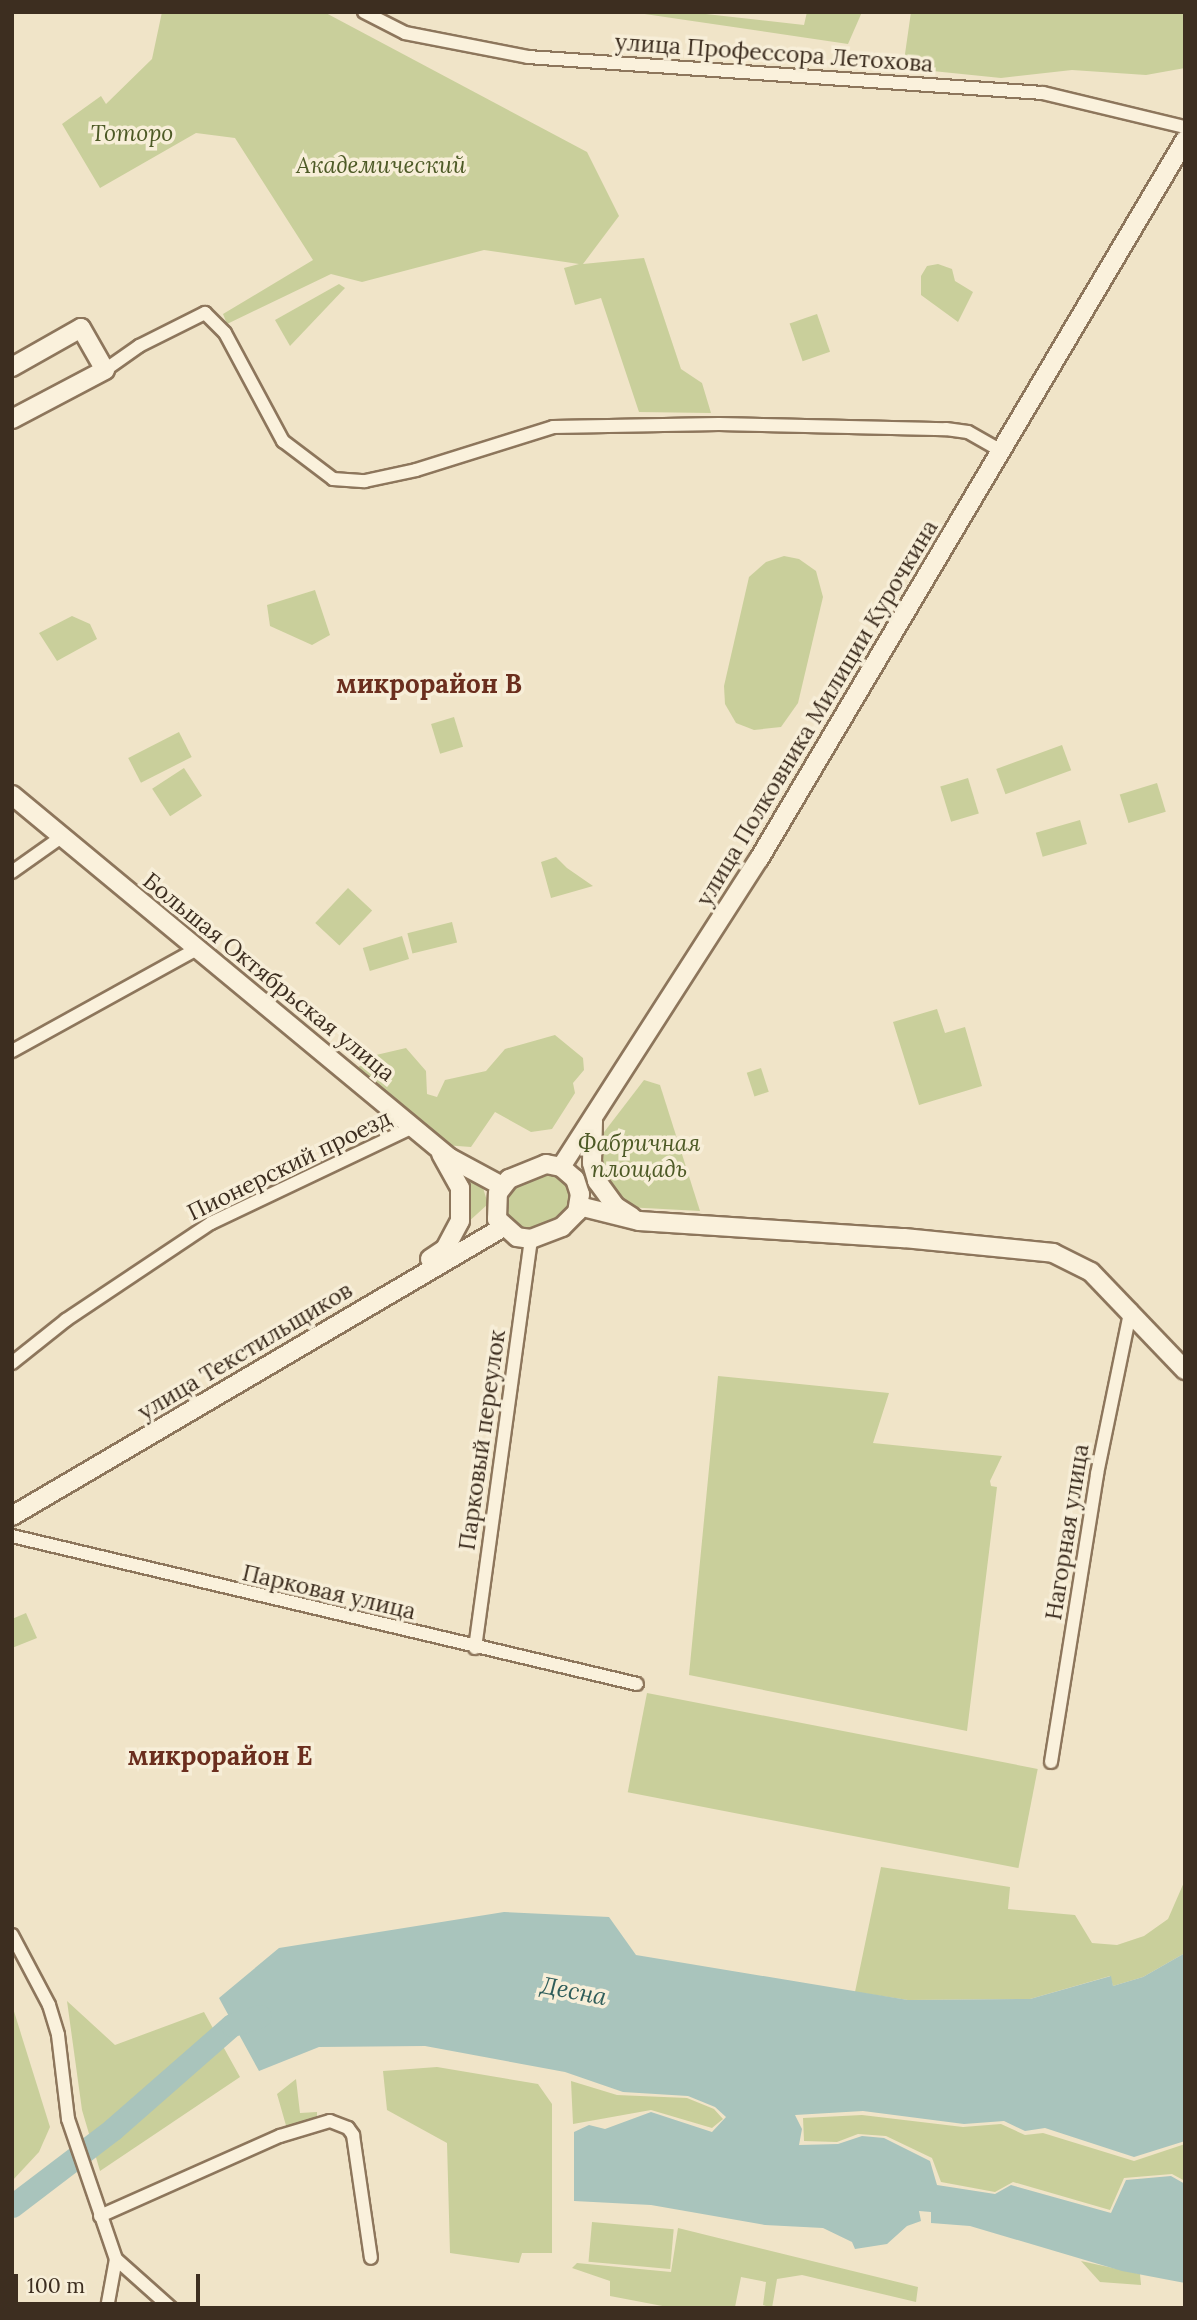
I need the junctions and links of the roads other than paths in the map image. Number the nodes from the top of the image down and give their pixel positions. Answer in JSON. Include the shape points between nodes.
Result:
{"nodes":[{"id":1,"x":364,"y":12,"type":"edge"},
{"id":2,"x":1185,"y":127,"type":"edge"},
{"id":3,"x":1185,"y":140,"type":"edge"},
{"id":4,"x":12,"y":367,"type":"edge"},
{"id":5,"x":105,"y":370,"type":"junction"},
{"id":6,"x":12,"y":419,"type":"edge"},
{"id":7,"x":1003,"y":453,"type":"junction"},
{"id":8,"x":12,"y":795,"type":"edge"},
{"id":9,"x":60,"y":838,"type":"junction"},
{"id":10,"x":12,"y":873,"type":"edge"},
{"id":11,"x":197,"y":949,"type":"junction"},
{"id":12,"x":12,"y":1051,"type":"edge"},
{"id":13,"x":593,"y":1121,"type":"junction"},
{"id":14,"x":413,"y":1127,"type":"junction"},
{"id":15,"x":435,"y":1145,"type":"junction"},
{"id":16,"x":561,"y":1167,"type":"junction"},
{"id":17,"x":502,"y":1186,"type":"junction"},
{"id":18,"x":579,"y":1206,"type":"junction"},
{"id":19,"x":639,"y":1221,"type":"junction"},
{"id":20,"x":502,"y":1228,"type":"junction"},
{"id":21,"x":531,"y":1239,"type":"junction"},
{"id":22,"x":396,"y":1290,"type":"junction"},
{"id":23,"x":1131,"y":1309,"type":"junction"},
{"id":24,"x":12,"y":1363,"type":"edge"},
{"id":25,"x":1185,"y":1370,"type":"edge"},
{"id":26,"x":12,"y":1516,"type":"edge"},
{"id":27,"x":12,"y":1536,"type":"edge"},
{"id":28,"x":475,"y":1648,"type":"junction"},
{"id":29,"x":637,"y":1684,"type":"dead end"},
{"id":30,"x":1051,"y":1762,"type":"dead end"},
{"id":31,"x":12,"y":1935,"type":"edge"},
{"id":32,"x":100,"y":2216,"type":"junction"},
{"id":33,"x":116,"y":2259,"type":"junction"},
{"id":34,"x":371,"y":2259,"type":"dead end"},
{"id":35,"x":107,"y":2308,"type":"edge"},
{"id":36,"x":171,"y":2308,"type":"edge"}],
"edges":[{"from":1,"to":2,"type":"street","name":"улица Профессора Летохова","via":[[405,33],[528,57],[1044,93]]},
{"from":3,"to":7,"type":"main road","name":"улица Полковника Милиции Курочкина"},
{"from":4,"to":5,"type":"main road","via":[[80,328]]},
{"from":5,"to":6,"type":"main road"},
{"from":5,"to":7,"type":"street","via":[[139,346],[205,313],[226,333],[283,441],[333,479],[365,481],[416,470],[553,428],[719,424],[946,429],[968,432]]},
{"from":7,"to":13,"type":"main road","name":"улица Полковника Милиции Курочкина","via":[[759,859]]},
{"from":8,"to":9,"type":"main road","name":"Большая Октябрьская улица"},
{"from":9,"to":10,"type":"street"},
{"from":9,"to":11,"type":"main road","name":"Большая Октябрьская улица"},
{"from":11,"to":12,"type":"street"},
{"from":11,"to":14,"type":"main road","name":"Большая Октябрьская улица"},
{"from":13,"to":16,"type":"main road","name":"улица Полковника Милиции Курочкина"},
{"from":13,"to":19,"type":"main road","via":[[592,1163],[597,1181],[615,1206]]},
{"from":14,"to":15,"type":"main road","name":"Большая Октябрьская улица"},
{"from":14,"to":24,"type":"street","name":"Пионерский проезд","via":[[211,1223],[66,1320]]},
{"from":15,"to":17,"type":"main road","name":"Большая Октябрьская улица"},
{"from":15,"to":22,"type":"main road","via":[[460,1188],[460,1221],[445,1249],[404,1276]]},
{"from":16,"to":17,"type":"main road","via":[[539,1166]]},
{"from":16,"to":18,"type":"main road","via":[[579,1187]]},
{"from":17,"to":20,"type":"main road","via":[[495,1205]]},
{"from":18,"to":19,"type":"main road"},
{"from":18,"to":21,"type":"main road","via":[[567,1224]]},
{"from":19,"to":23,"type":"main road","via":[[1038,1251],[1071,1259]]},
{"from":20,"to":21,"type":"main road"},
{"from":20,"to":22,"type":"main road","name":"улица Текстильщиков"},
{"from":21,"to":28,"type":"street","name":"Парковый переулок"},
{"from":22,"to":26,"type":"main road","name":"улица Текстильщиков"},
{"from":23,"to":25,"type":"main road"},
{"from":23,"to":30,"type":"street","name":"Нагорная улица","via":[[1097,1474]]},
{"from":27,"to":28,"type":"street","name":"Парковая улица"},
{"from":28,"to":29,"type":"street","name":"Парковая улица"},
{"from":31,"to":32,"type":"street","via":[[33,1968],[55,2025],[68,2119]]},
{"from":32,"to":33,"type":"street"},
{"from":32,"to":34,"type":"street","via":[[280,2136],[330,2121],[353,2135]]},
{"from":33,"to":35,"type":"street"},
{"from":33,"to":36,"type":"street"}]}
